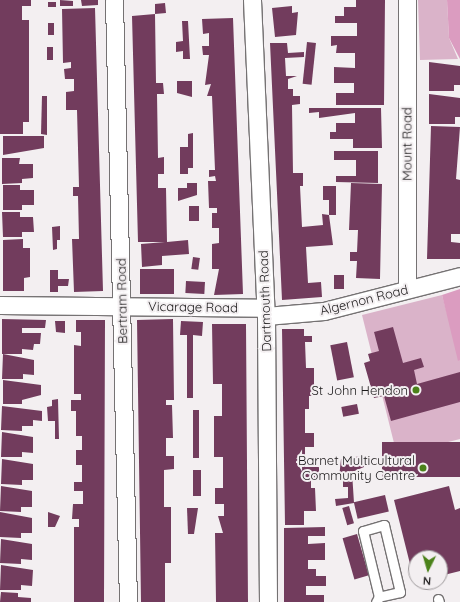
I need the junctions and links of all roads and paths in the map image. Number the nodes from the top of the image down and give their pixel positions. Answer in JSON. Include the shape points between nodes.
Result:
{"nodes":[{"id":1,"x":114,"y":0,"type":"edge"},
{"id":2,"x":252,"y":0,"type":"edge"},
{"id":3,"x":406,"y":0,"type":"edge"},
{"id":4,"x":460,"y":276,"type":"edge"},
{"id":5,"x":407,"y":289,"type":"junction"},
{"id":6,"x":0,"y":305,"type":"edge"},
{"id":7,"x":123,"y":306,"type":"junction"},
{"id":8,"x":266,"y":312,"type":"junction"},
{"id":9,"x":377,"y":599,"type":"edge"},
{"id":10,"x":128,"y":602,"type":"edge"},
{"id":11,"x":268,"y":602,"type":"edge"}],
"edges":[{"from":1,"to":7,"type":"street","name":"Bertram Road"},
{"from":2,"to":8,"type":"street","name":"Dartmouth Road"},
{"from":3,"to":5,"type":"street","name":"Mount Road"},
{"from":4,"to":5,"type":"street","name":"Algernon Road"},
{"from":5,"to":8,"type":"street","name":"Algernon Road","via":[[324,311]]},
{"from":6,"to":7,"type":"street","name":"Vicarage Road"},
{"from":7,"to":8,"type":"street","name":"Vicarage Road"},
{"from":7,"to":10,"type":"street","name":"Bertram Road"},
{"from":8,"to":11,"type":"street","name":"Dartmouth Road"},
{"from":9,"to":9,"type":"lane","via":[[363,531],[384,525],[400,592]]}]}
